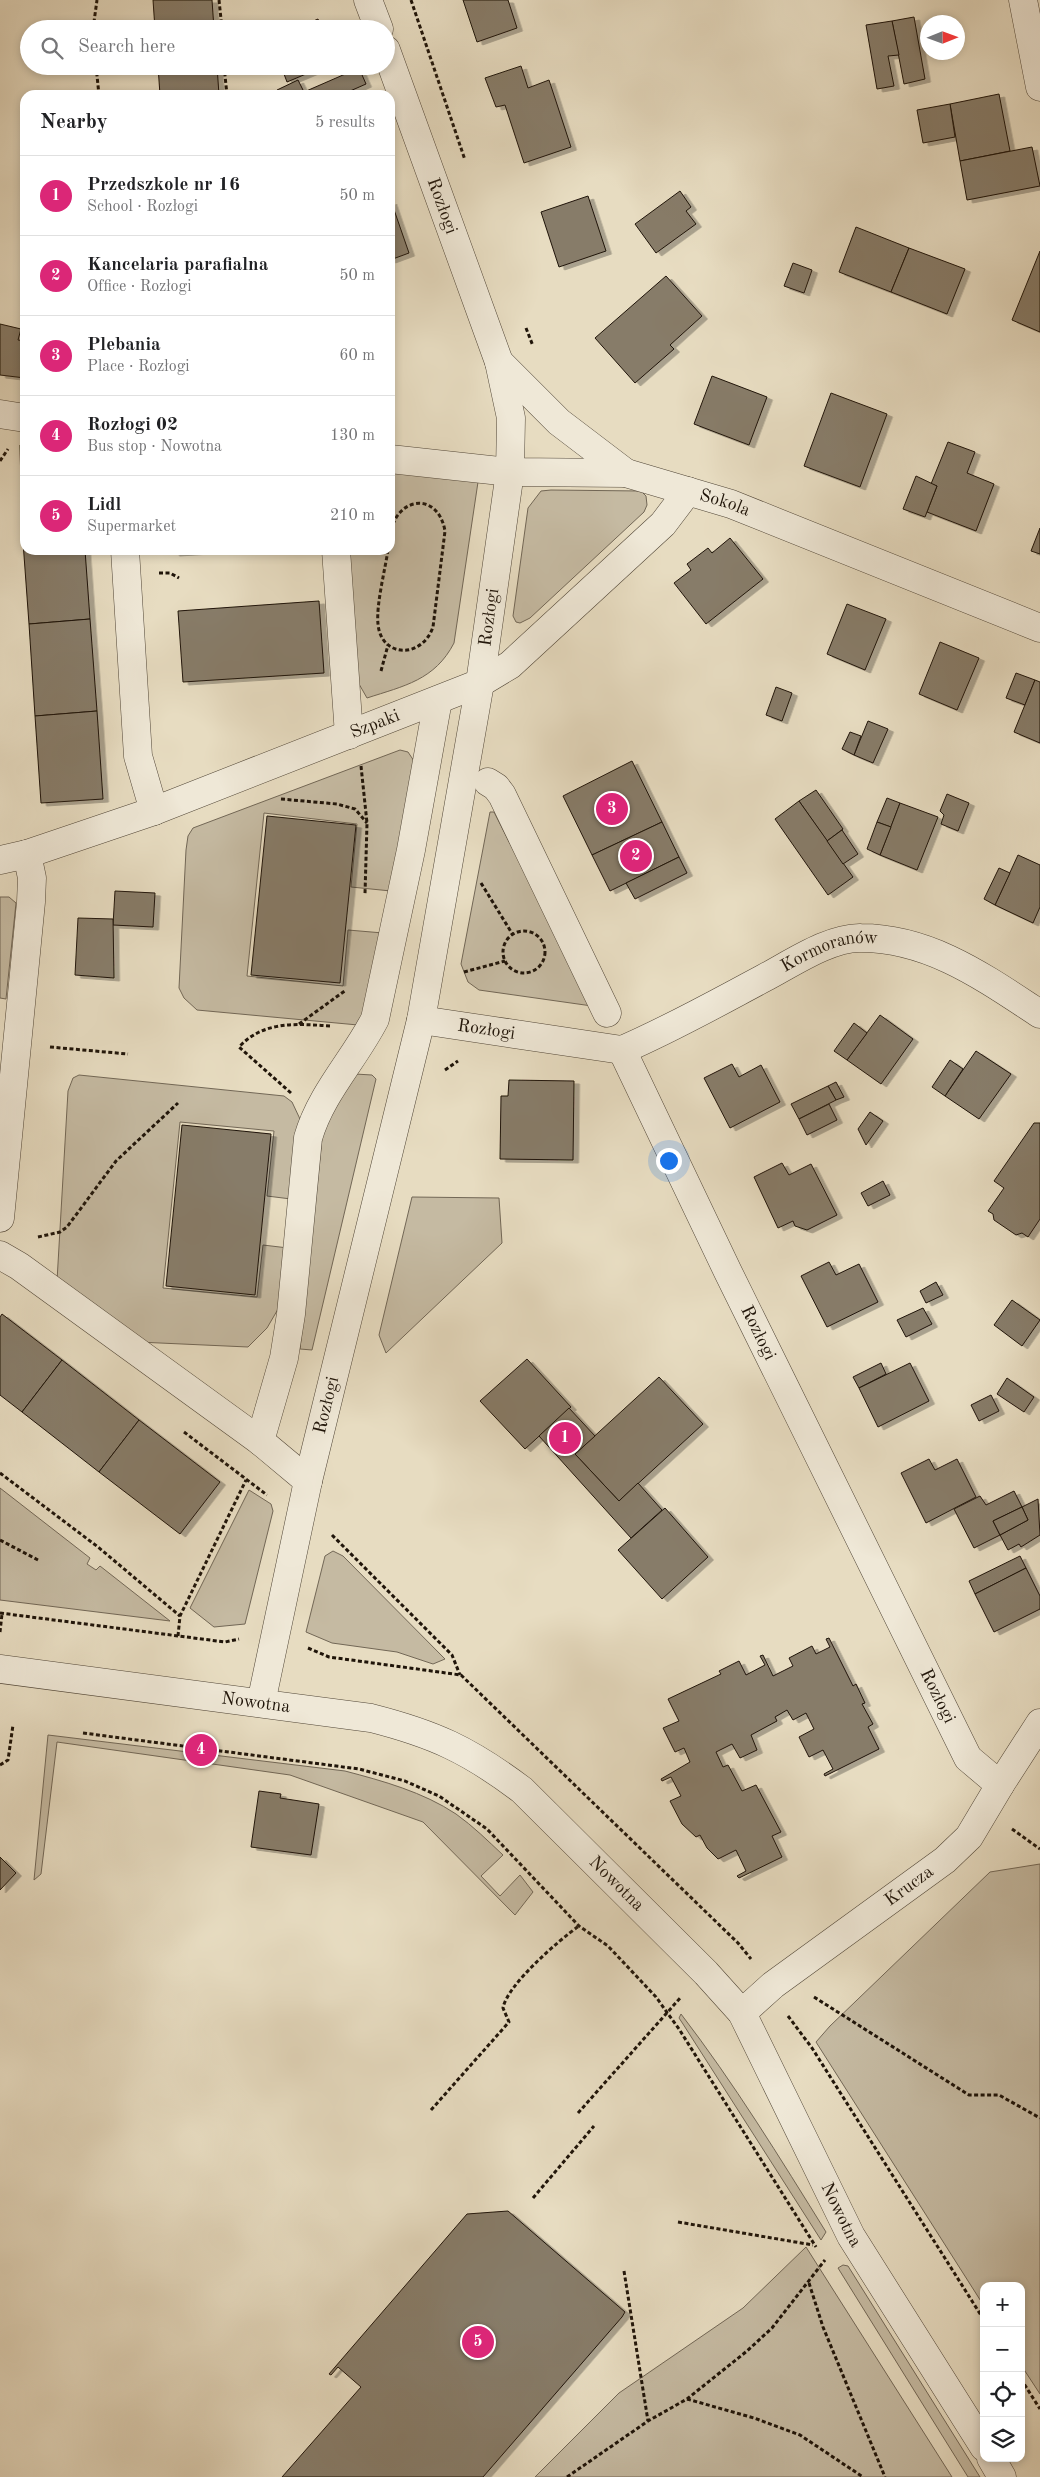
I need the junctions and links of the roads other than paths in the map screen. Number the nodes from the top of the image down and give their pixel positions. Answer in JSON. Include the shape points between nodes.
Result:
{"nodes":[{"id":1,"x":368,"y":0,"type":"edge"},
{"id":2,"x":1023,"y":0,"type":"edge"},
{"id":3,"x":376,"y":20,"type":"edge"},
{"id":4,"x":395,"y":75,"type":"edge"},
{"id":5,"x":1040,"y":87,"type":"edge"},
{"id":6,"x":499,"y":362,"type":"junction"},
{"id":7,"x":0,"y":414,"type":"edge"},
{"id":8,"x":20,"y":417,"type":"edge"},
{"id":9,"x":395,"y":460,"type":"edge"},
{"id":10,"x":510,"y":472,"type":"junction"},
{"id":11,"x":626,"y":472,"type":"junction"},
{"id":12,"x":688,"y":491,"type":"junction"},
{"id":13,"x":125,"y":555,"type":"edge"},
{"id":14,"x":336,"y":555,"type":"edge"},
{"id":15,"x":1040,"y":628,"type":"edge"},
{"id":16,"x":480,"y":683,"type":"junction"},
{"id":17,"x":438,"y":700,"type":"junction"},
{"id":18,"x":354,"y":746,"type":"junction"},
{"id":19,"x":488,"y":782,"type":"dead end"},
{"id":20,"x":154,"y":811,"type":"junction"},
{"id":21,"x":27,"y":854,"type":"junction"},
{"id":22,"x":0,"y":860,"type":"edge"},
{"id":23,"x":607,"y":1013,"type":"dead end"},
{"id":24,"x":1040,"y":1014,"type":"edge"},
{"id":25,"x":421,"y":1020,"type":"junction"},
{"id":26,"x":622,"y":1050,"type":"junction"},
{"id":27,"x":0,"y":1218,"type":"edge"},
{"id":28,"x":0,"y":1255,"type":"edge"},
{"id":29,"x":260,"y":1442,"type":"junction"},
{"id":30,"x":308,"y":1481,"type":"junction"},
{"id":31,"x":0,"y":1669,"type":"edge"},
{"id":32,"x":261,"y":1703,"type":"junction"},
{"id":33,"x":1040,"y":1724,"type":"edge"},
{"id":34,"x":1000,"y":1785,"type":"junction"},
{"id":35,"x":742,"y":2013,"type":"junction"},
{"id":36,"x":980,"y":2441,"type":"edge"},
{"id":37,"x":993,"y":2462,"type":"edge"},
{"id":38,"x":1002,"y":2477,"type":"edge"}],
"edges":[{"from":1,"to":3,"type":"street"},
{"from":2,"to":5,"type":"street"},
{"from":4,"to":6,"type":"street","name":"Rozłogi"},
{"from":6,"to":10,"type":"street","name":"Rozłogi","via":[[511,418]]},
{"from":6,"to":11,"type":"street","name":"Rozłogi","via":[[559,422]]},
{"from":7,"to":8,"type":"street"},
{"from":9,"to":10,"type":"street","name":"Sokola"},
{"from":10,"to":11,"type":"street","name":"Sokola"},
{"from":10,"to":16,"type":"street","name":"Rozłogi"},
{"from":11,"to":12,"type":"street","name":"Sokola"},
{"from":12,"to":15,"type":"street","name":"Sokola","via":[[731,504]]},
{"from":12,"to":16,"type":"street","name":"Szpaki","via":[[663,524],[518,658]]},
{"from":13,"to":20,"type":"street","via":[[138,756]]},
{"from":14,"to":18,"type":"street"},
{"from":16,"to":17,"type":"street","name":"Szpaki"},
{"from":16,"to":25,"type":"street","name":"Rozłogi"},
{"from":17,"to":18,"type":"street","name":"Szpaki"},
{"from":17,"to":29,"type":"street","via":[[411,850],[375,1019],[324,1098],[311,1127],[301,1198],[292,1314],[284,1358]]},
{"from":18,"to":20,"type":"street","name":"Szpaki"},
{"from":19,"to":23,"type":"street","via":[[502,795]]},
{"from":20,"to":21,"type":"street","name":"Szpaki"},
{"from":21,"to":22,"type":"street","name":"Szpaki"},
{"from":21,"to":27,"type":"street","via":[[32,878]]},
{"from":24,"to":26,"type":"street","name":"Kormoranów","via":[[966,967],[936,953],[902,942],[860,937],[825,946]]},
{"from":25,"to":26,"type":"street","name":"Rozłogi"},
{"from":25,"to":30,"type":"street","name":"Rozłogi"},
{"from":26,"to":34,"type":"street","name":"Rozłogi","via":[[968,1758]]},
{"from":28,"to":29,"type":"street"},
{"from":29,"to":30,"type":"street"},
{"from":30,"to":32,"type":"street","name":"Rozłogi"},
{"from":31,"to":32,"type":"street","name":"Nowotna"},
{"from":32,"to":35,"type":"street","name":"Nowotna","via":[[370,1718],[416,1729],[489,1765],[522,1790]]},
{"from":33,"to":34,"type":"street","name":"Krucza"},
{"from":34,"to":35,"type":"street","name":"Krucza","via":[[969,1838],[945,1860],[773,1985]]},
{"from":35,"to":36,"type":"street","name":"Nowotna","via":[[851,2236]]},
{"from":37,"to":38,"type":"street"}]}
